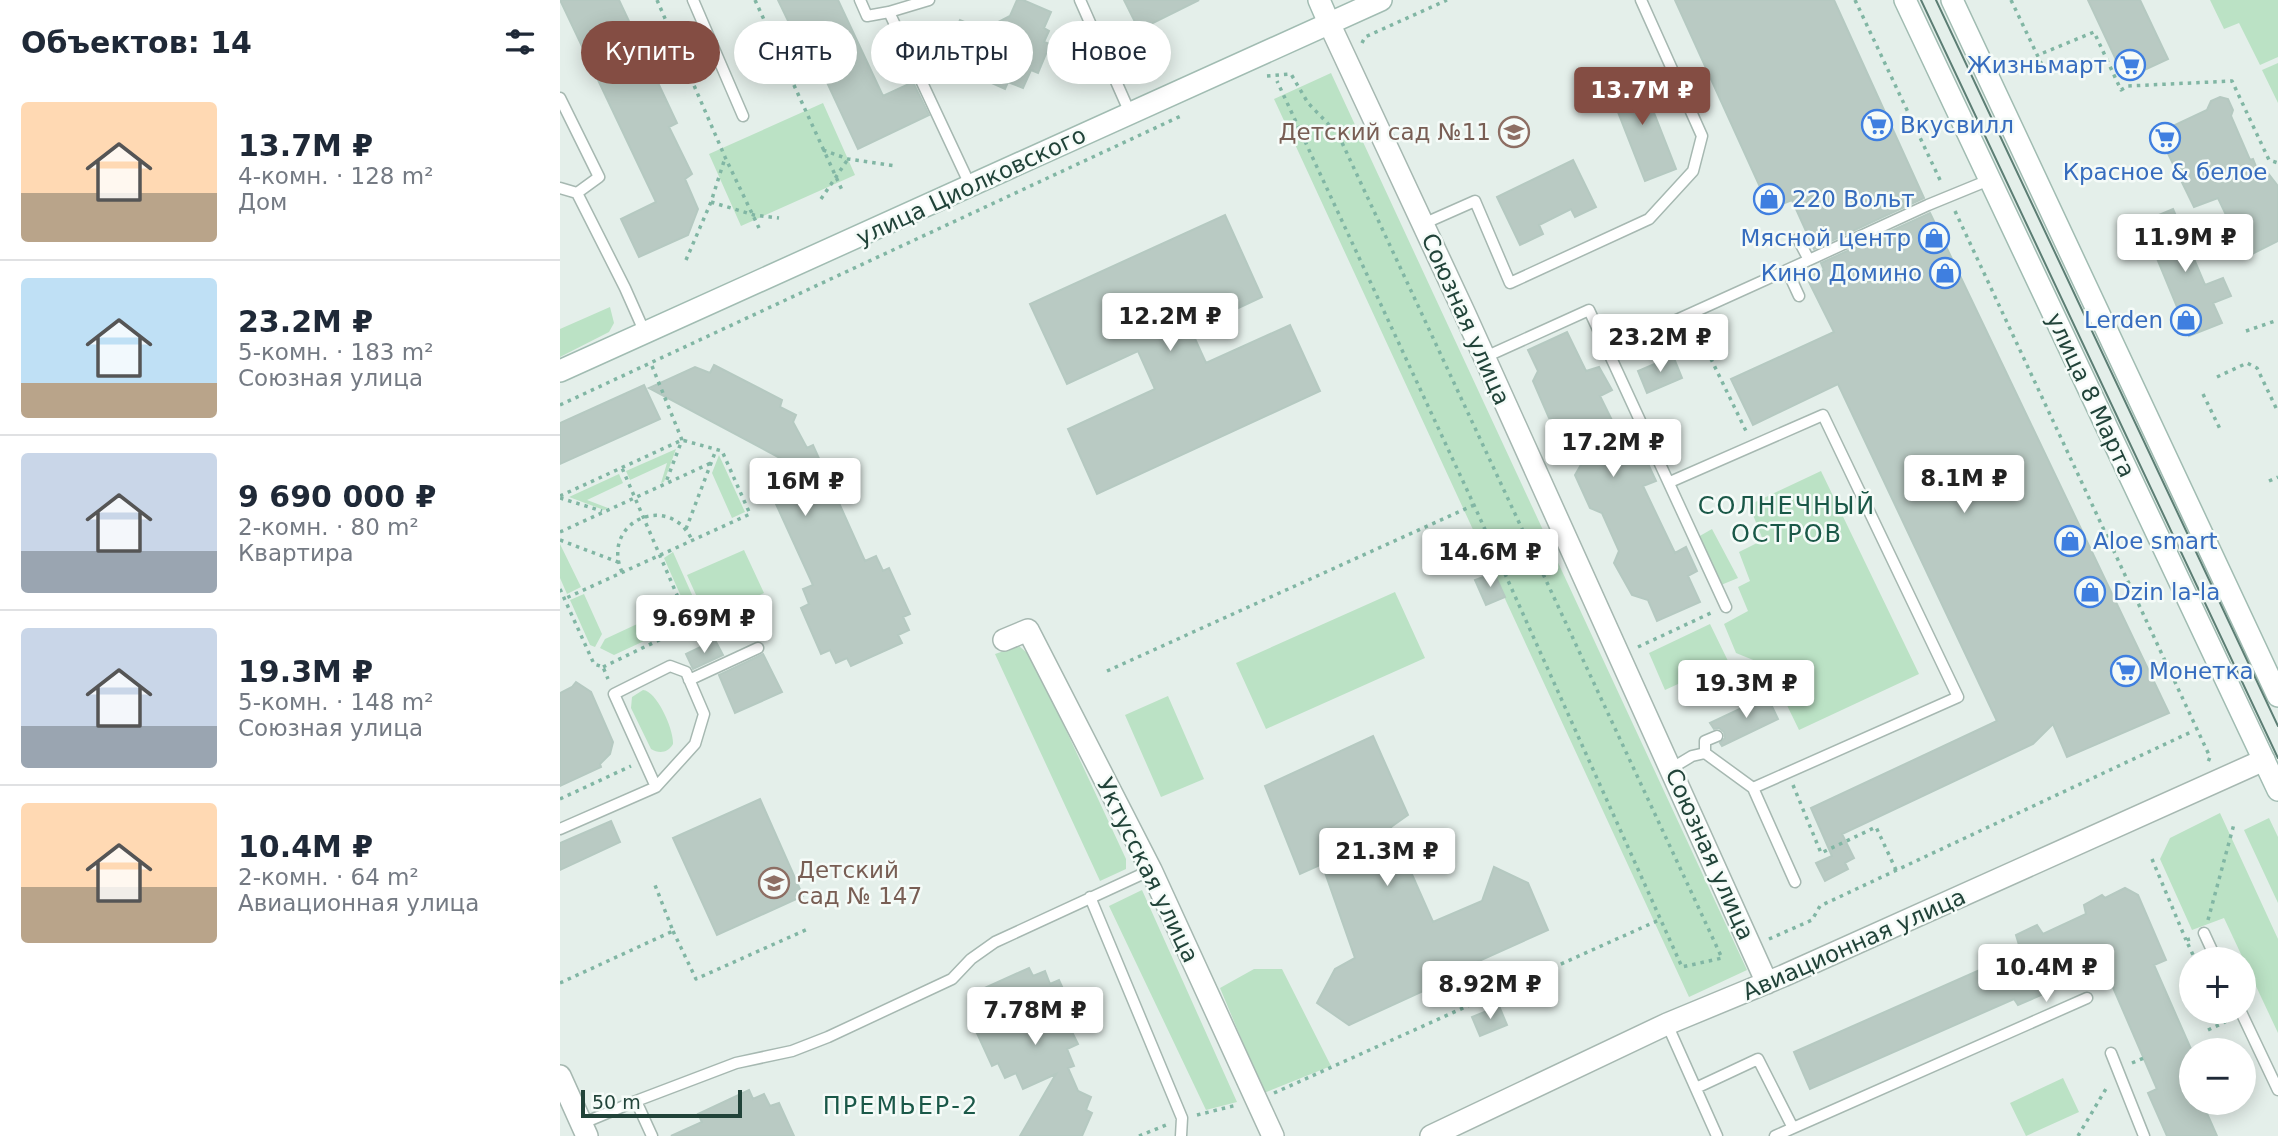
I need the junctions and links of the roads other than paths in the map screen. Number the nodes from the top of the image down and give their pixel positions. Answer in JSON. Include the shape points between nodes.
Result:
{"nodes":[{"id":1,"x":693,"y":0,"type":"edge"},
{"id":2,"x":859,"y":0,"type":"edge"},
{"id":3,"x":929,"y":0,"type":"edge"},
{"id":4,"x":1080,"y":0,"type":"edge"},
{"id":5,"x":1319,"y":0,"type":"edge"},
{"id":6,"x":1381,"y":0,"type":"edge"},
{"id":7,"x":1641,"y":0,"type":"edge"},
{"id":8,"x":1905,"y":0,"type":"edge"},
{"id":9,"x":1952,"y":0,"type":"edge"},
{"id":10,"x":889,"y":12,"type":"junction"},
{"id":11,"x":1329,"y":23,"type":"junction"},
{"id":12,"x":560,"y":98,"type":"edge"},
{"id":13,"x":1130,"y":113,"type":"junction"},
{"id":14,"x":743,"y":116,"type":"dead end"},
{"id":15,"x":1989,"y":180,"type":"junction"},
{"id":16,"x":971,"y":187,"type":"junction"},
{"id":17,"x":560,"y":188,"type":"edge"},
{"id":18,"x":577,"y":193,"type":"junction"},
{"id":19,"x":1423,"y":224,"type":"junction"},
{"id":20,"x":1798,"y":239,"type":"dead end"},
{"id":21,"x":1809,"y":260,"type":"junction"},
{"id":22,"x":1787,"y":270,"type":"junction"},
{"id":23,"x":1799,"y":296,"type":"dead end"},
{"id":24,"x":645,"y":333,"type":"junction"},
{"id":25,"x":1608,"y":351,"type":"junction"},
{"id":26,"x":1483,"y":358,"type":"junction"},
{"id":27,"x":560,"y":371,"type":"edge"},
{"id":28,"x":1670,"y":482,"type":"junction"},
{"id":29,"x":1726,"y":607,"type":"road end"},
{"id":30,"x":1004,"y":640,"type":"dead end"},
{"id":31,"x":758,"y":648,"type":"dead end"},
{"id":32,"x":689,"y":680,"type":"junction"},
{"id":33,"x":2278,"y":696,"type":"edge"},
{"id":34,"x":1717,"y":736,"type":"dead end"},
{"id":35,"x":1705,"y":753,"type":"junction"},
{"id":36,"x":2271,"y":757,"type":"edge"},
{"id":37,"x":1672,"y":768,"type":"junction"},
{"id":38,"x":656,"y":787,"type":"junction"},
{"id":39,"x":1753,"y":788,"type":"junction"},
{"id":40,"x":2278,"y":790,"type":"edge"},
{"id":41,"x":560,"y":829,"type":"edge"},
{"id":42,"x":1151,"y":870,"type":"junction"},
{"id":43,"x":1795,"y":881,"type":"dead end"},
{"id":44,"x":1090,"y":897,"type":"junction"},
{"id":45,"x":2204,"y":933,"type":"road end"},
{"id":46,"x":2210,"y":947,"type":"edge"},
{"id":47,"x":1767,"y":983,"type":"junction"},
{"id":48,"x":2087,"y":998,"type":"dead end"},
{"id":49,"x":1667,"y":1024,"type":"junction"},
{"id":50,"x":2247,"y":1024,"type":"edge"},
{"id":51,"x":2111,"y":1053,"type":"dead end"},
{"id":52,"x":560,"y":1076,"type":"edge"},
{"id":53,"x":1696,"y":1088,"type":"junction"},
{"id":54,"x":2278,"y":1090,"type":"edge"},
{"id":55,"x":636,"y":1101,"type":"junction"},
{"id":56,"x":1793,"y":1128,"type":"junction"},
{"id":57,"x":584,"y":1130,"type":"edge"},
{"id":58,"x":652,"y":1136,"type":"edge"},
{"id":59,"x":1181,"y":1136,"type":"edge"},
{"id":60,"x":1273,"y":1136,"type":"edge"},
{"id":61,"x":1431,"y":1136,"type":"edge"},
{"id":62,"x":1717,"y":1136,"type":"edge"},
{"id":63,"x":1775,"y":1136,"type":"edge"},
{"id":64,"x":2144,"y":1136,"type":"edge"}],
"edges":[{"from":1,"to":14,"type":"lane"},
{"from":2,"to":10,"type":"lane","via":[[867,16]]},
{"from":3,"to":10,"type":"lane"},
{"from":4,"to":13,"type":"lane"},
{"from":5,"to":11,"type":"street","name":"Союзная улица"},
{"from":6,"to":11,"type":"street","name":"улица Циолковского"},
{"from":7,"to":19,"type":"lane","via":[[1702,136],[1693,172],[1649,219],[1510,283],[1475,201]]},
{"from":8,"to":15,"type":"street","name":"улица 8 Марта"},
{"from":9,"to":33,"type":"street","name":"улица 8 Марта"},
{"from":10,"to":16,"type":"lane"},
{"from":11,"to":13,"type":"street","name":"улица Циолковского"},
{"from":11,"to":19,"type":"street","name":"Союзная улица"},
{"from":12,"to":18,"type":"lane","via":[[599,177]]},
{"from":13,"to":16,"type":"street","name":"улица Циолковского"},
{"from":15,"to":21,"type":"lane"},
{"from":15,"to":36,"type":"street","name":"улица 8 Марта"},
{"from":16,"to":24,"type":"street","name":"улица Циолковского"},
{"from":17,"to":18,"type":"lane"},
{"from":18,"to":24,"type":"lane"},
{"from":19,"to":26,"type":"street","name":"Союзная улица"},
{"from":20,"to":21,"type":"lane"},
{"from":21,"to":22,"type":"lane"},
{"from":22,"to":23,"type":"lane"},
{"from":22,"to":25,"type":"lane"},
{"from":24,"to":27,"type":"street","name":"улица Циолковского"},
{"from":25,"to":26,"type":"lane","via":[[1589,310]]},
{"from":25,"to":28,"type":"lane"},
{"from":26,"to":37,"type":"street","name":"Союзная улица"},
{"from":28,"to":29,"type":"lane"},
{"from":28,"to":39,"type":"lane","via":[[1823,415],[1958,697]]},
{"from":30,"to":42,"type":"street","name":"Уктусская улица","via":[[1028,630]]},
{"from":31,"to":32,"type":"lane"},
{"from":32,"to":38,"type":"lane","via":[[704,714],[702,725],[695,744]]},
{"from":32,"to":38,"type":"lane","via":[[686,672],[670,666],[614,694]]},
{"from":34,"to":35,"type":"lane","via":[[1705,741]]},
{"from":35,"to":37,"type":"lane"},
{"from":35,"to":39,"type":"lane"},
{"from":36,"to":40,"type":"street","name":"улица 8 Марта"},
{"from":36,"to":47,"type":"street","name":"Авиационная улица"},
{"from":37,"to":47,"type":"street","name":"Союзная улица"},
{"from":38,"to":41,"type":"lane"},
{"from":39,"to":43,"type":"lane"},
{"from":42,"to":44,"type":"lane"},
{"from":42,"to":60,"type":"street","name":"Уктусская улица"},
{"from":44,"to":55,"type":"lane","via":[[995,942],[952,979],[828,1037],[792,1051],[736,1063]]},
{"from":44,"to":59,"type":"lane","via":[[1182,1118]]},
{"from":45,"to":46,"type":"lane"},
{"from":47,"to":49,"type":"street","name":"Авиационная улица"},
{"from":48,"to":56,"type":"lane"},
{"from":49,"to":53,"type":"lane"},
{"from":49,"to":61,"type":"street","name":"Авиационная улица"},
{"from":50,"to":54,"type":"lane"},
{"from":51,"to":64,"type":"lane"},
{"from":52,"to":57,"type":"street"},
{"from":53,"to":56,"type":"lane","via":[[1758,1059]]},
{"from":53,"to":62,"type":"lane"},
{"from":55,"to":57,"type":"lane"},
{"from":55,"to":58,"type":"lane"},
{"from":56,"to":63,"type":"lane"}]}
